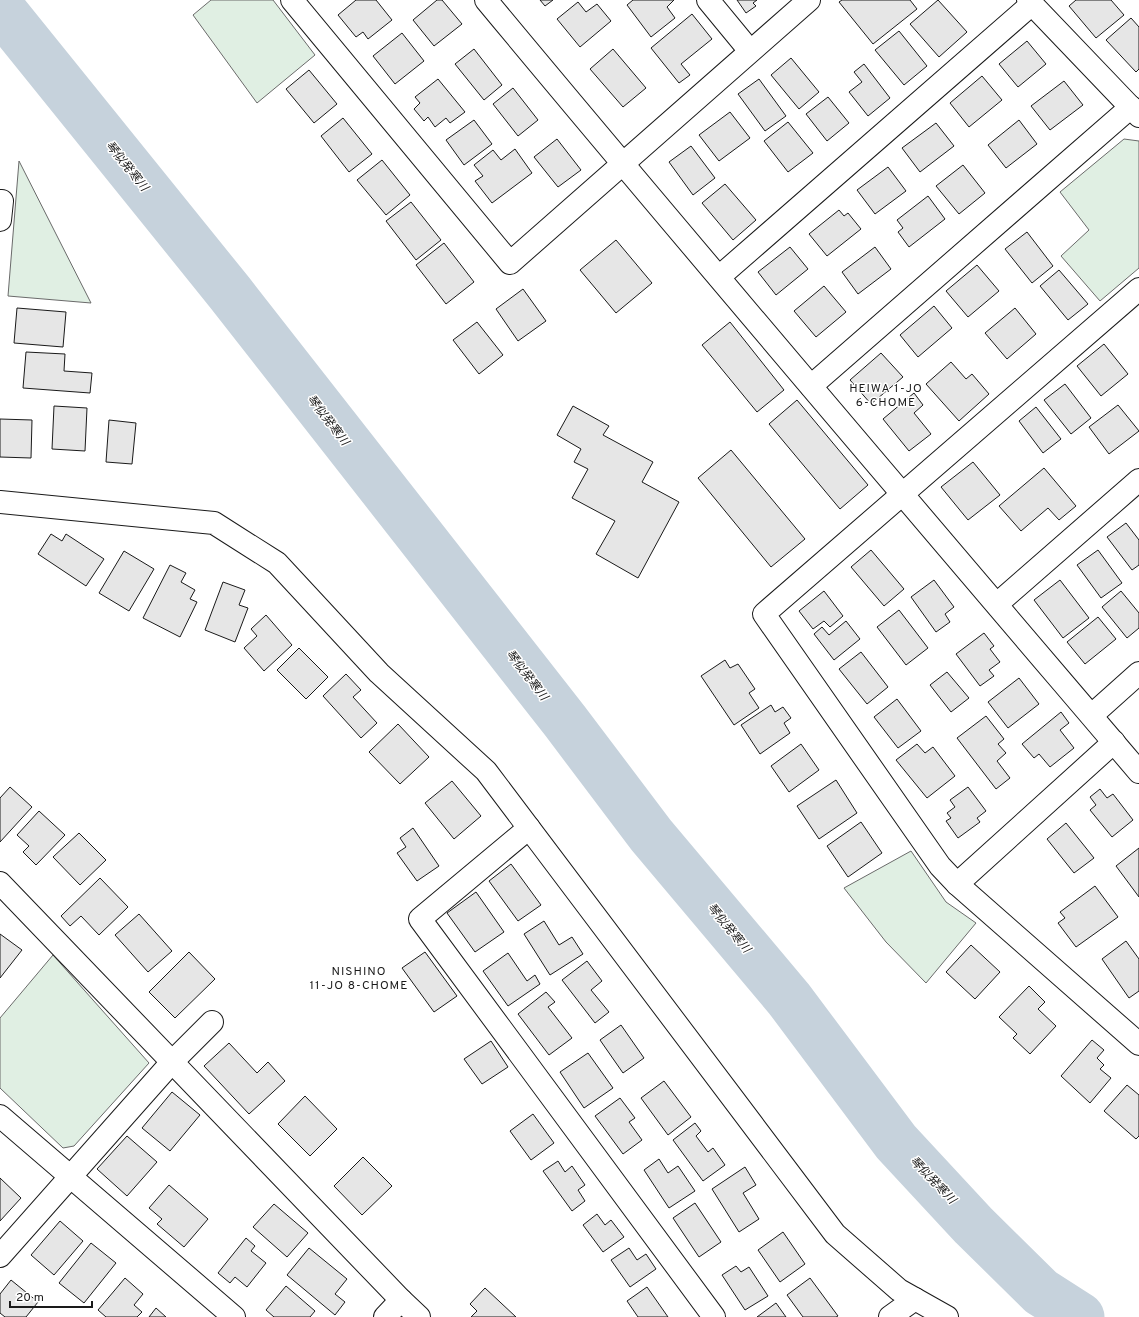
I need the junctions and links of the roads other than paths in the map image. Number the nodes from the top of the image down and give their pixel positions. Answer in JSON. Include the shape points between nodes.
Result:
{"nodes":[{"id":1,"x":292,"y":0,"type":"edge"},
{"id":2,"x":486,"y":0,"type":"edge"},
{"id":3,"x":708,"y":0,"type":"edge"},
{"id":4,"x":809,"y":0,"type":"edge"},
{"id":5,"x":1030,"y":2,"type":"edge"},
{"id":6,"x":750,"y":51,"type":"junction"},
{"id":7,"x":1135,"y":112,"type":"edge"},
{"id":8,"x":622,"y":164,"type":"junction"},
{"id":9,"x":0,"y":201,"type":"edge"},
{"id":10,"x":0,"y":220,"type":"edge"},
{"id":11,"x":719,"y":277,"type":"junction"},
{"id":12,"x":1139,"y":289,"type":"edge"},
{"id":13,"x":811,"y":386,"type":"junction"},
{"id":14,"x":1139,"y":480,"type":"edge"},
{"id":15,"x":901,"y":494,"type":"junction"},
{"id":16,"x":0,"y":502,"type":"edge"},
{"id":17,"x":997,"y":604,"type":"junction"},
{"id":18,"x":1139,"y":673,"type":"edge"},
{"id":19,"x":1092,"y":715,"type":"junction"},
{"id":20,"x":1114,"y":742,"type":"junction"},
{"id":21,"x":1139,"y":772,"type":"edge"},
{"id":22,"x":529,"y":828,"type":"junction"},
{"id":23,"x":0,"y":883,"type":"edge"},
{"id":24,"x":957,"y":884,"type":"junction"},
{"id":25,"x":212,"y":1022,"type":"dead end"},
{"id":26,"x":1139,"y":1044,"type":"edge"},
{"id":27,"x":172,"y":1062,"type":"junction"},
{"id":28,"x":0,"y":1116,"type":"edge"},
{"id":29,"x":70,"y":1178,"type":"junction"},
{"id":30,"x":0,"y":1256,"type":"edge"},
{"id":31,"x":915,"y":1299,"type":"junction"},
{"id":32,"x":401,"y":1300,"type":"junction"},
{"id":33,"x":234,"y":1317,"type":"edge"},
{"id":34,"x":385,"y":1317,"type":"edge"},
{"id":35,"x":419,"y":1317,"type":"edge"},
{"id":36,"x":714,"y":1317,"type":"edge"},
{"id":37,"x":890,"y":1317,"type":"edge"},
{"id":38,"x":947,"y":1317,"type":"edge"}],
"edges":[{"from":1,"to":8,"type":"street","via":[[510,263]]},
{"from":2,"to":8,"type":"street"},
{"from":3,"to":6,"type":"street"},
{"from":4,"to":6,"type":"street"},
{"from":5,"to":7,"type":"street"},
{"from":5,"to":11,"type":"street"},
{"from":6,"to":8,"type":"street"},
{"from":7,"to":13,"type":"street"},
{"from":8,"to":11,"type":"street"},
{"from":9,"to":10,"type":"street"},
{"from":11,"to":13,"type":"street"},
{"from":12,"to":15,"type":"street"},
{"from":13,"to":15,"type":"street"},
{"from":14,"to":17,"type":"street"},
{"from":15,"to":17,"type":"street"},
{"from":15,"to":24,"type":"street","via":[[764,614],[940,866]]},
{"from":16,"to":22,"type":"street","via":[[214,523],[277,563],[379,673],[486,770]]},
{"from":17,"to":19,"type":"street"},
{"from":18,"to":19,"type":"street"},
{"from":19,"to":20,"type":"street"},
{"from":20,"to":21,"type":"street"},
{"from":20,"to":24,"type":"street"},
{"from":22,"to":31,"type":"street","via":[[834,1234],[898,1290]]},
{"from":22,"to":36,"type":"street","via":[[420,919]]},
{"from":23,"to":27,"type":"street"},
{"from":24,"to":26,"type":"street"},
{"from":25,"to":27,"type":"street"},
{"from":27,"to":29,"type":"street"},
{"from":27,"to":32,"type":"street"},
{"from":28,"to":29,"type":"street"},
{"from":29,"to":30,"type":"street"},
{"from":29,"to":33,"type":"street"},
{"from":31,"to":37,"type":"street"},
{"from":31,"to":38,"type":"street"},
{"from":32,"to":34,"type":"street"},
{"from":32,"to":35,"type":"street"}]}
